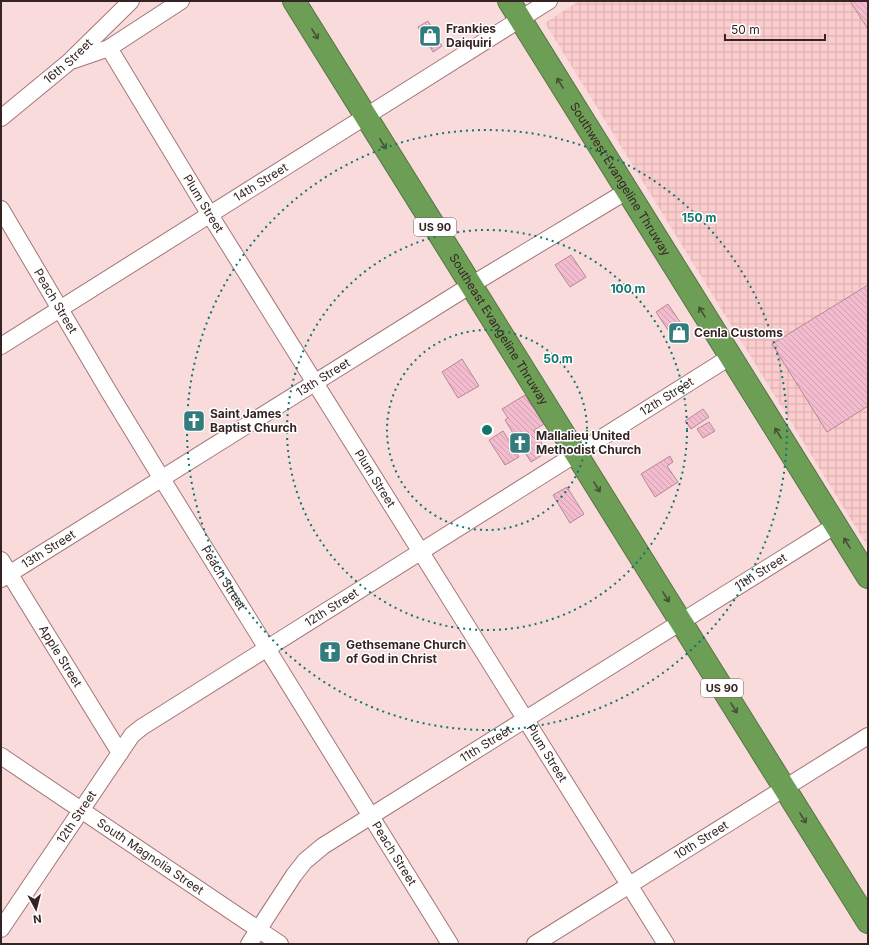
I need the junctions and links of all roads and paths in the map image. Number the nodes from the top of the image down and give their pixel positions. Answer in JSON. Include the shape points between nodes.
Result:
{"nodes":[{"id":1,"x":131,"y":1,"type":"edge"},
{"id":2,"x":181,"y":1,"type":"edge"},
{"id":3,"x":294,"y":1,"type":"edge"},
{"id":4,"x":549,"y":1,"type":"edge"},
{"id":5,"x":515,"y":10,"type":"edge"},
{"id":6,"x":109,"y":48,"type":"junction"},
{"id":7,"x":69,"y":62,"type":"junction"},
{"id":8,"x":366,"y":117,"type":"junction"},
{"id":9,"x":1,"y":118,"type":"edge"},
{"id":10,"x":627,"y":191,"type":"junction"},
{"id":11,"x":1,"y":209,"type":"edge"},
{"id":12,"x":210,"y":215,"type":"junction"},
{"id":13,"x":471,"y":285,"type":"junction"},
{"id":14,"x":60,"y":310,"type":"junction"},
{"id":15,"x":1,"y":346,"type":"edge"},
{"id":16,"x":730,"y":357,"type":"junction"},
{"id":17,"x":316,"y":383,"type":"junction"},
{"id":18,"x":576,"y":454,"type":"junction"},
{"id":19,"x":162,"y":479,"type":"junction"},
{"id":20,"x":836,"y":525,"type":"junction"},
{"id":21,"x":421,"y":551,"type":"junction"},
{"id":22,"x":1,"y":560,"type":"edge"},
{"id":23,"x":5,"y":576,"type":"edge"},
{"id":24,"x":868,"y":576,"type":"edge"},
{"id":25,"x":681,"y":622,"type":"junction"},
{"id":26,"x":267,"y":648,"type":"junction"},
{"id":27,"x":525,"y":719,"type":"junction"},
{"id":28,"x":868,"y":736,"type":"edge"},
{"id":29,"x":120,"y":753,"type":"junction"},
{"id":30,"x":1,"y":756,"type":"edge"},
{"id":31,"x":784,"y":788,"type":"junction"},
{"id":32,"x":81,"y":810,"type":"junction"},
{"id":33,"x":370,"y":816,"type":"junction"},
{"id":34,"x":629,"y":886,"type":"junction"},
{"id":35,"x":868,"y":922,"type":"edge"},
{"id":36,"x":1,"y":929,"type":"edge"},
{"id":37,"x":258,"y":929,"type":"junction"},
{"id":38,"x":249,"y":944,"type":"edge"},
{"id":39,"x":280,"y":944,"type":"edge"},
{"id":40,"x":450,"y":944,"type":"edge"},
{"id":41,"x":535,"y":944,"type":"edge"},
{"id":42,"x":666,"y":944,"type":"edge"}],
"edges":[{"from":1,"to":7,"type":"street","name":"16th Street"},
{"from":2,"to":6,"type":"street"},
{"from":3,"to":8,"type":"highway","name":"Southeast Evangeline Thruway","number":"US 90","one_way":true},
{"from":4,"to":5,"type":"street","name":"14th Street"},
{"from":5,"to":8,"type":"street","name":"14th Street"},
{"from":10,"to":5,"type":"highway","name":"Southwest Evangeline Thruway","one_way":true},
{"from":6,"to":7,"type":"street"},
{"from":6,"to":12,"type":"street","name":"Plum Street"},
{"from":7,"to":9,"type":"street","name":"16th Street"},
{"from":8,"to":12,"type":"street","name":"14th Street"},
{"from":8,"to":13,"type":"highway","name":"Southeast Evangeline Thruway","number":"US 90","one_way":true},
{"from":10,"to":13,"type":"street","name":"13th Street"},
{"from":16,"to":10,"type":"highway","name":"Southwest Evangeline Thruway","one_way":true},
{"from":11,"to":14,"type":"street","name":"Peach Street"},
{"from":12,"to":14,"type":"street","name":"14th Street"},
{"from":12,"to":17,"type":"street","name":"Plum Street"},
{"from":13,"to":17,"type":"street","name":"13th Street"},
{"from":13,"to":18,"type":"highway","name":"Southeast Evangeline Thruway","number":"US 90"},
{"from":14,"to":15,"type":"street","name":"14th Street"},
{"from":14,"to":19,"type":"street","name":"Peach Street"},
{"from":16,"to":18,"type":"street","name":"12th Street"},
{"from":20,"to":16,"type":"highway","name":"Southwest Evangeline Thruway","one_way":true},
{"from":17,"to":19,"type":"street","name":"13th Street"},
{"from":17,"to":21,"type":"street","name":"Plum Street"},
{"from":18,"to":21,"type":"street","name":"12th Street"},
{"from":18,"to":25,"type":"highway","number":"US 90","one_way":true},
{"from":19,"to":23,"type":"street","name":"13th Street"},
{"from":19,"to":26,"type":"street","name":"Peach Street"},
{"from":24,"to":20,"type":"highway","name":"Southwest Evangeline Thruway","one_way":true},
{"from":20,"to":25,"type":"street","name":"11th Street"},
{"from":21,"to":26,"type":"street","name":"12th Street"},
{"from":21,"to":27,"type":"street","name":"Plum Street"},
{"from":22,"to":23,"type":"street","name":"Apple Street"},
{"from":23,"to":29,"type":"street","name":"Apple Street"},
{"from":25,"to":27,"type":"street","name":"11th Street"},
{"from":25,"to":31,"type":"highway","number":"US 90","one_way":true},
{"from":26,"to":29,"type":"street","name":"12th Street","via":[[142,727],[132,735]]},
{"from":26,"to":33,"type":"street","name":"Peach Street"},
{"from":27,"to":33,"type":"street","name":"11th Street"},
{"from":27,"to":34,"type":"street","name":"Plum Street"},
{"from":28,"to":31,"type":"street","name":"10th Street"},
{"from":29,"to":32,"type":"street","name":"12th Street"},
{"from":30,"to":32,"type":"street","name":"South Magnolia Street"},
{"from":31,"to":34,"type":"street","name":"10th Street"},
{"from":31,"to":35,"type":"highway","number":"US 90","one_way":true},
{"from":32,"to":36,"type":"street","name":"12th Street"},
{"from":32,"to":37,"type":"street","name":"South Magnolia Street"},
{"from":33,"to":37,"type":"street","name":"11th Street","via":[[304,861]]},
{"from":33,"to":40,"type":"street","name":"Peach Street"},
{"from":34,"to":41,"type":"street","name":"10th Street"},
{"from":34,"to":42,"type":"street","name":"Plum Street"},
{"from":37,"to":38,"type":"street","name":"11th Street"},
{"from":37,"to":39,"type":"street","name":"South Magnolia Street"}]}
